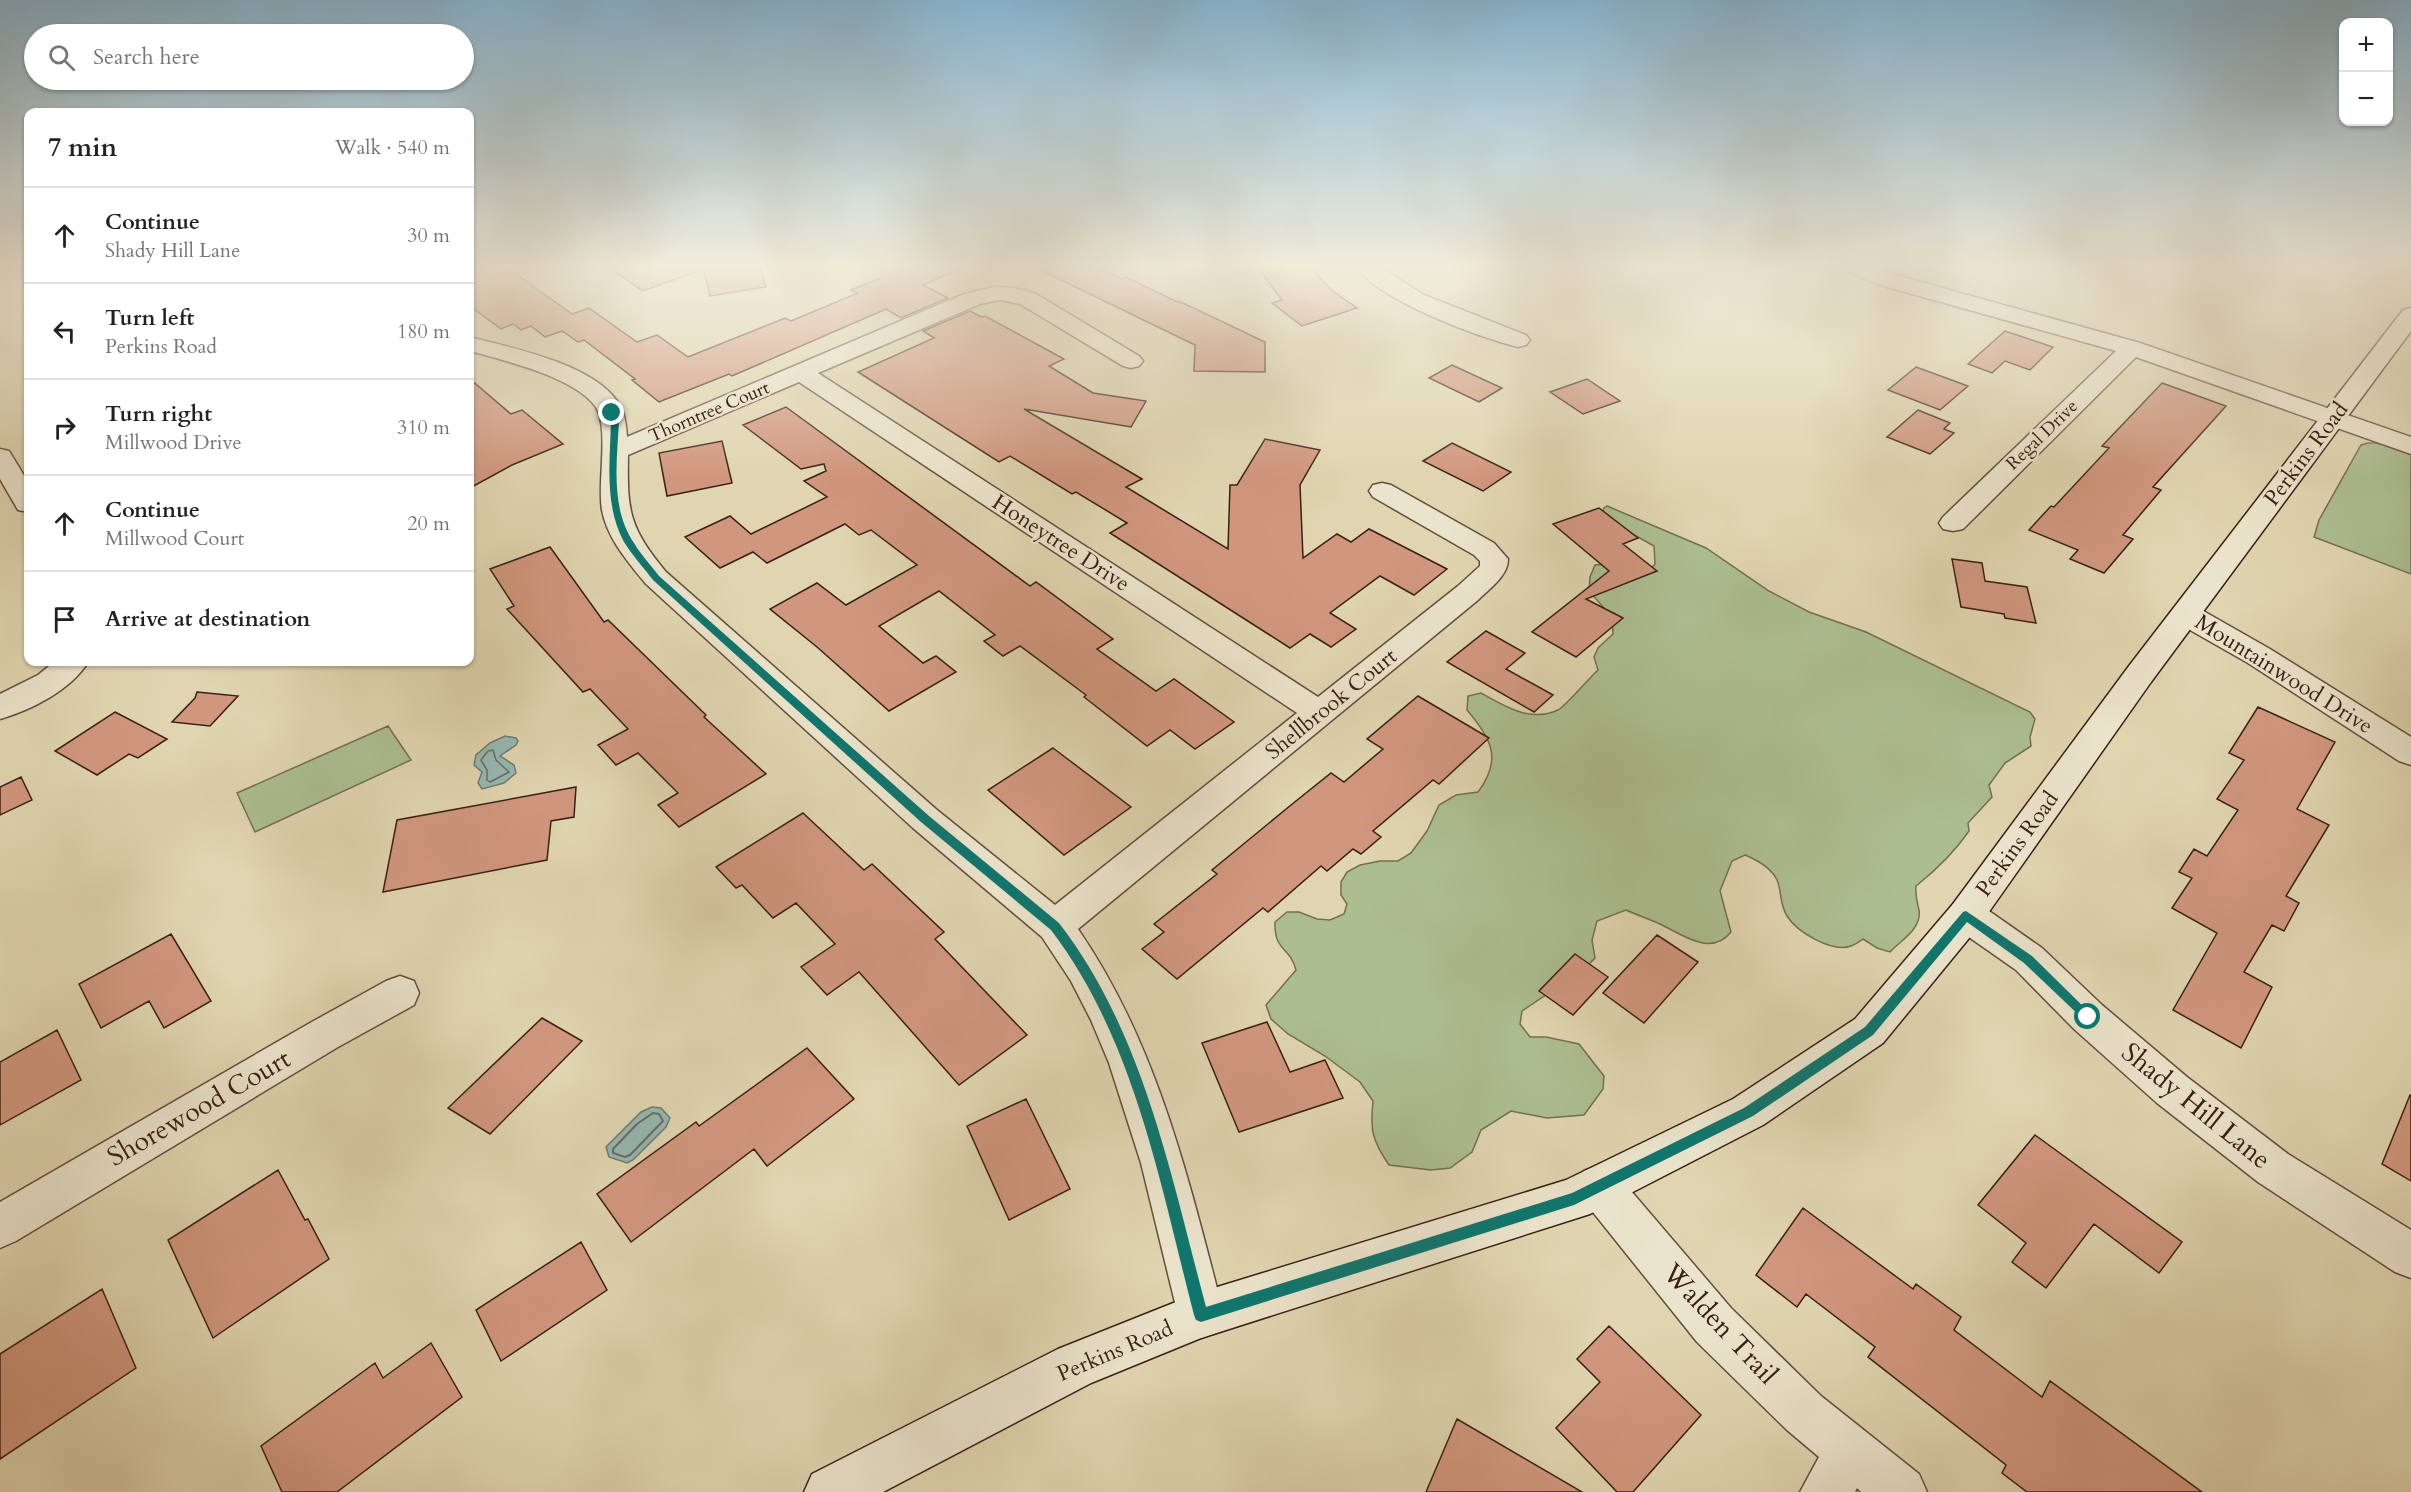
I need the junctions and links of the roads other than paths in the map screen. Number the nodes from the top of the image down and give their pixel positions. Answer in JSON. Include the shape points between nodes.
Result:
{"nodes":[{"id":1,"x":886,"y":337,"type":"edge"},
{"id":2,"x":1091,"y":337,"type":"edge"},
{"id":3,"x":1509,"y":337,"type":"edge"},
{"id":4,"x":2091,"y":337,"type":"edge"},
{"id":5,"x":2394,"y":337,"type":"edge"},
{"id":6,"x":1518,"y":340,"type":"dead end"},
{"id":7,"x":474,"y":345,"type":"edge"},
{"id":8,"x":2132,"y":348,"type":"junction"},
{"id":9,"x":1131,"y":361,"type":"dead end"},
{"id":10,"x":802,"y":373,"type":"junction"},
{"id":11,"x":2332,"y":418,"type":"junction"},
{"id":12,"x":2411,"y":446,"type":"edge"},
{"id":13,"x":613,"y":452,"type":"junction"},
{"id":14,"x":0,"y":457,"type":"edge"},
{"id":15,"x":1382,"y":491,"type":"dead end"},
{"id":16,"x":24,"y":497,"type":"edge"},
{"id":17,"x":1953,"y":523,"type":"dead end"},
{"id":18,"x":2187,"y":615,"type":"junction"},
{"id":19,"x":69,"y":666,"type":"edge"},
{"id":20,"x":0,"y":708,"type":"edge"},
{"id":21,"x":1320,"y":713,"type":"junction"},
{"id":22,"x":2411,"y":753,"type":"edge"},
{"id":23,"x":1966,"y":915,"type":"junction"},
{"id":24,"x":1055,"y":927,"type":"junction"},
{"id":25,"x":400,"y":993,"type":"dead end"},
{"id":26,"x":1599,"y":1186,"type":"junction"},
{"id":27,"x":0,"y":1226,"type":"edge"},
{"id":28,"x":2411,"y":1257,"type":"edge"},
{"id":29,"x":1201,"y":1315,"type":"junction"},
{"id":30,"x":1851,"y":1451,"type":"junction"},
{"id":31,"x":830,"y":1492,"type":"edge"},
{"id":32,"x":1826,"y":1492,"type":"edge"},
{"id":33,"x":1901,"y":1492,"type":"edge"}],
"edges":[{"from":1,"to":10,"type":"street","name":"Thorntree Court"},
{"from":2,"to":9,"type":"street","name":"Thorntree Court"},
{"from":3,"to":6,"type":"street"},
{"from":4,"to":8,"type":"street"},
{"from":5,"to":11,"type":"street","name":"Perkins Road"},
{"from":7,"to":13,"type":"street","via":[[552,371],[595,392],[608,405],[615,421]]},
{"from":8,"to":11,"type":"street"},
{"from":8,"to":17,"type":"street","name":"Regal Drive"},
{"from":10,"to":13,"type":"street","name":"Thorntree Court"},
{"from":10,"to":21,"type":"street","name":"Honeytree Drive"},
{"from":11,"to":12,"type":"street"},
{"from":11,"to":18,"type":"street","name":"Perkins Road"},
{"from":13,"to":24,"type":"street","via":[[615,509],[620,525],[656,578],[925,819]]},
{"from":14,"to":16,"type":"street"},
{"from":15,"to":21,"type":"street","name":"Shellbrook Court","via":[[1478,545],[1492,556],[1495,565],[1468,594]]},
{"from":18,"to":22,"type":"street","name":"Mountainwood Drive"},
{"from":18,"to":23,"type":"street","name":"Perkins Road"},
{"from":19,"to":20,"type":"street","via":[[49,683]]},
{"from":21,"to":24,"type":"street","name":"Shellbrook Court"},
{"from":23,"to":26,"type":"street","name":"Perkins Road","via":[[1869,1031],[1748,1112]]},
{"from":23,"to":28,"type":"street","name":"Shady Hill Lane","via":[[2028,960],[2172,1090],[2272,1168]]},
{"from":24,"to":29,"type":"street","via":[[1072,948],[1101,1000],[1135,1080],[1154,1134]]},
{"from":25,"to":27,"type":"street","name":"Shorewood Court"},
{"from":26,"to":29,"type":"street","name":"Perkins Road","via":[[1574,1199]]},
{"from":26,"to":30,"type":"street","name":"Walden Trail","via":[[1714,1325],[1804,1413]]},
{"from":29,"to":31,"type":"street","name":"Perkins Road","via":[[1074,1366]]},
{"from":30,"to":32,"type":"street"},
{"from":30,"to":33,"type":"street","name":"Walden Trail"}]}
